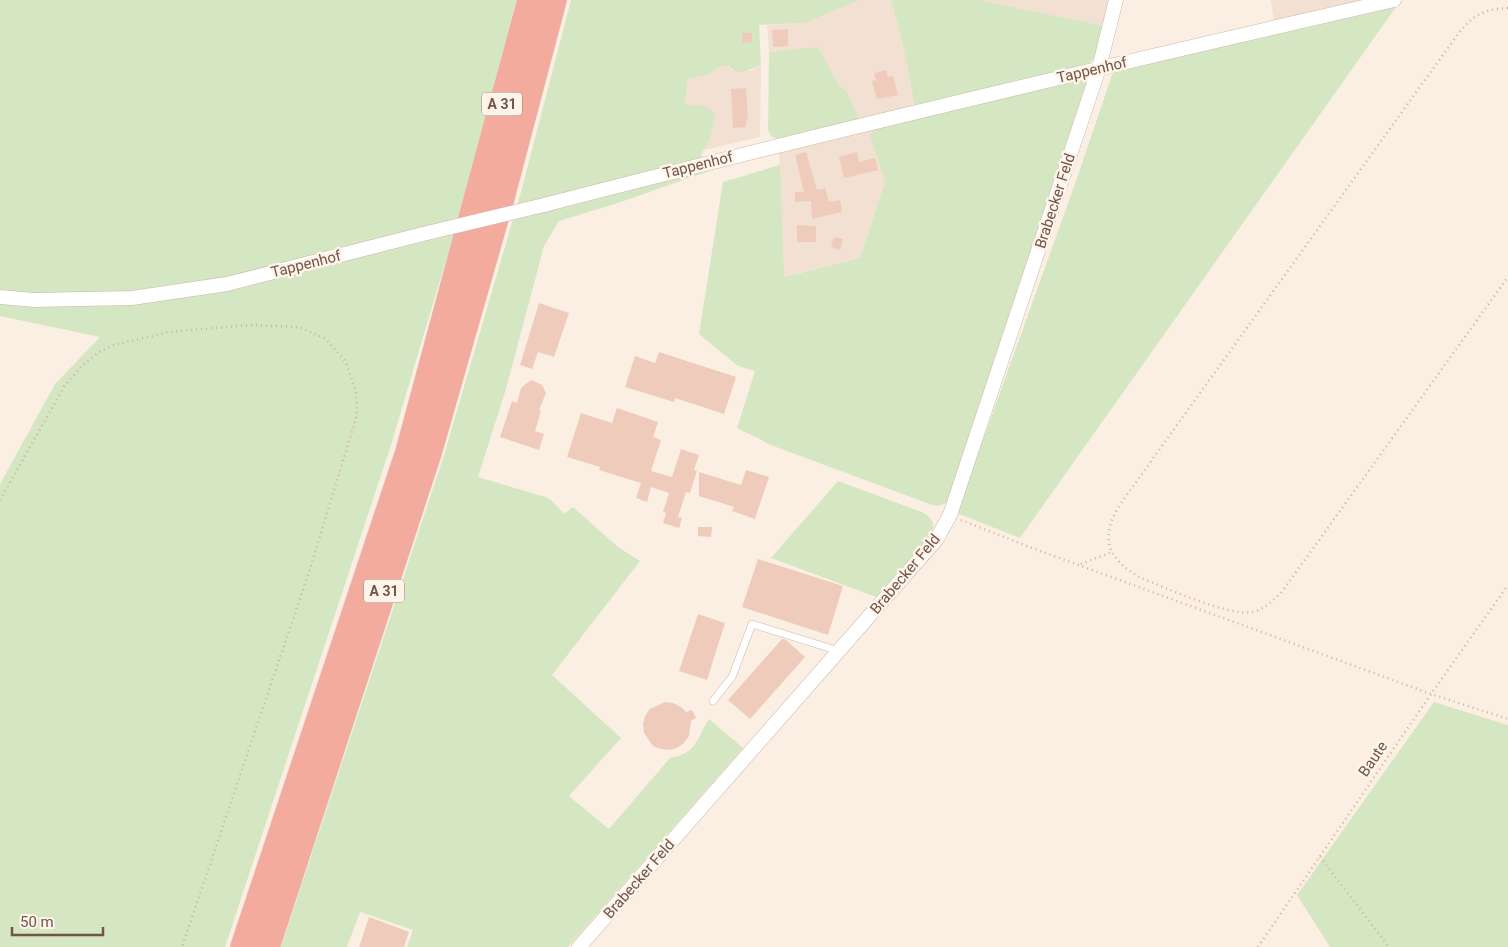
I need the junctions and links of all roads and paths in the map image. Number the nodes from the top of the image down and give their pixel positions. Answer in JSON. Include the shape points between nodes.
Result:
{"nodes":[{"id":1,"x":530,"y":0,"type":"edge"},
{"id":2,"x":554,"y":0,"type":"edge"},
{"id":3,"x":1116,"y":0,"type":"edge"},
{"id":4,"x":1394,"y":0,"type":"edge"},
{"id":5,"x":1508,"y":8,"type":"edge"},
{"id":6,"x":1099,"y":68,"type":"junction"},
{"id":7,"x":1508,"y":277,"type":"edge"},
{"id":8,"x":0,"y":297,"type":"edge"},
{"id":9,"x":0,"y":500,"type":"edge"},
{"id":10,"x":950,"y":516,"type":"junction"},
{"id":11,"x":1112,"y":552,"type":"junction"},
{"id":12,"x":1079,"y":564,"type":"junction"},
{"id":13,"x":1508,"y":585,"type":"edge"},
{"id":14,"x":839,"y":651,"type":"junction"},
{"id":15,"x":1430,"y":694,"type":"junction"},
{"id":16,"x":713,"y":701,"type":"dead end"},
{"id":17,"x":1508,"y":719,"type":"edge"},
{"id":18,"x":1320,"y":857,"type":"junction"},
{"id":19,"x":182,"y":947,"type":"edge"},
{"id":20,"x":243,"y":947,"type":"edge"},
{"id":21,"x":267,"y":947,"type":"edge"},
{"id":22,"x":579,"y":947,"type":"edge"},
{"id":23,"x":1258,"y":947,"type":"edge"},
{"id":24,"x":1388,"y":947,"type":"edge"}],
"edges":[{"from":1,"to":20,"type":"highway","number":"A 31","via":[[408,452]]},
{"from":2,"to":21,"type":"highway","number":"A 31","via":[[429,453]]},
{"from":3,"to":6,"type":"street","name":"Brabecker Feld"},
{"from":4,"to":6,"type":"street","name":"Tappenhof"},
{"from":5,"to":11,"type":"path","via":[[1488,10],[1476,16],[1458,34],[1121,503],[1110,526],[1108,539]]},
{"from":6,"to":8,"type":"street","name":"Tappenhof","bridge":true,"via":[[762,148],[227,284],[132,298],[34,300]]},
{"from":6,"to":10,"type":"street","name":"Brabecker Feld"},
{"from":7,"to":11,"type":"path","via":[[1281,593],[1261,609],[1227,611],[1142,578],[1129,571]]},
{"from":9,"to":19,"type":"path","via":[[65,385],[99,352],[114,345],[168,332],[250,325],[299,327],[326,339],[346,362],[356,392],[357,415],[310,569]]},
{"from":10,"to":12,"type":"path"},
{"from":10,"to":14,"type":"street","name":"Brabecker Feld","via":[[936,540]]},
{"from":11,"to":12,"type":"path"},
{"from":12,"to":15,"type":"path"},
{"from":13,"to":15,"type":"path","name":"Baute"},
{"from":14,"to":16,"type":"lane","via":[[752,624],[732,677]]},
{"from":14,"to":22,"type":"street","name":"Brabecker Feld"},
{"from":15,"to":17,"type":"path"},
{"from":15,"to":18,"type":"path","name":"Baute"},
{"from":18,"to":23,"type":"path","name":"Baute"},
{"from":18,"to":24,"type":"path"}]}
